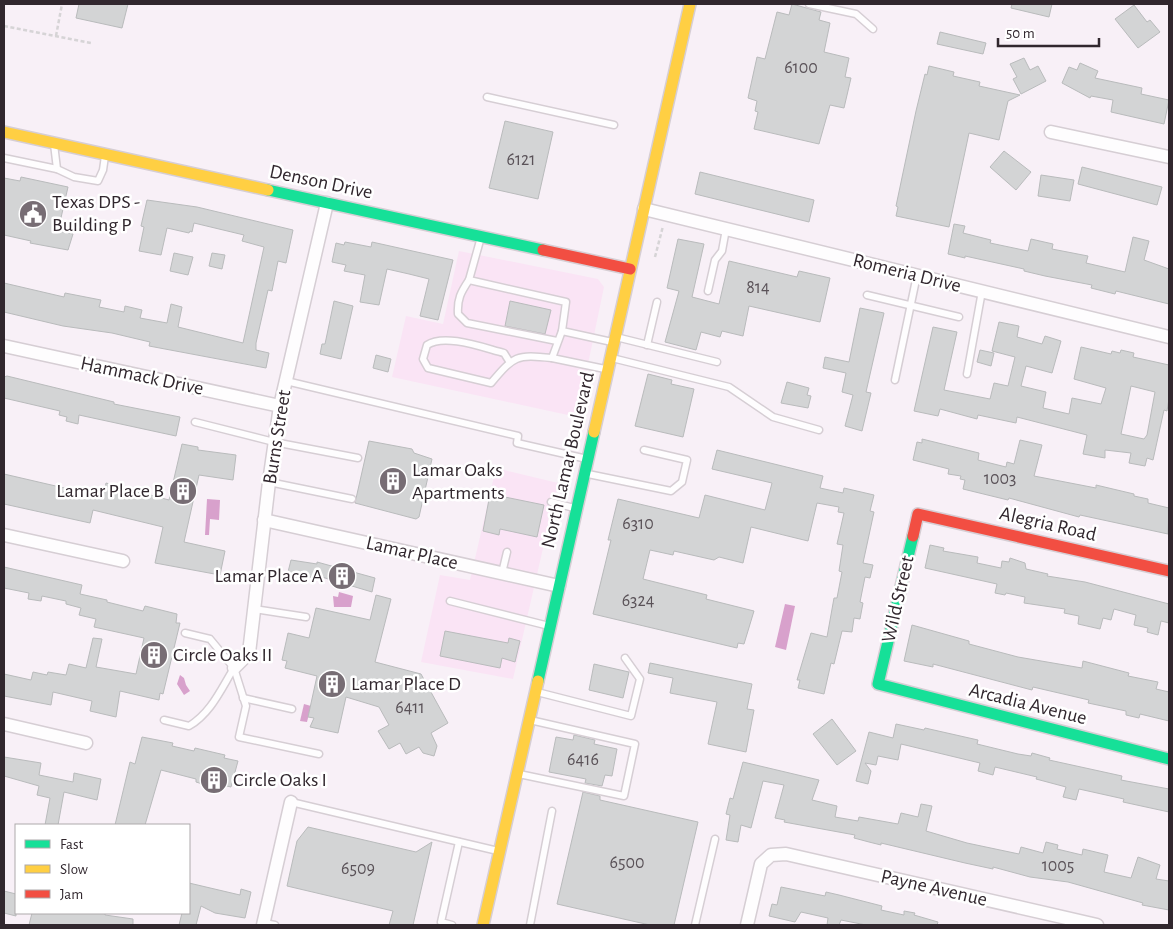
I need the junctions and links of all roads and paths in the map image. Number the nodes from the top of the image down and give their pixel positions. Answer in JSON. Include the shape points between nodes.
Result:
{"nodes":[{"id":1,"x":62,"y":4,"type":"edge"},
{"id":2,"x":690,"y":4,"type":"edge"},
{"id":3,"x":809,"y":4,"type":"edge"},
{"id":4,"x":4,"y":26,"type":"edge"},
{"id":5,"x":873,"y":29,"type":"dead end"},
{"id":6,"x":56,"y":36,"type":"junction"},
{"id":7,"x":90,"y":43,"type":"dead end"},
{"id":8,"x":486,"y":97,"type":"dead end"},
{"id":9,"x":614,"y":124,"type":"dead end"},
{"id":10,"x":1051,"y":132,"type":"dead end"},
{"id":11,"x":4,"y":133,"type":"edge"},
{"id":12,"x":54,"y":143,"type":"junction"},
{"id":13,"x":105,"y":154,"type":"junction"},
{"id":14,"x":1169,"y":157,"type":"edge"},
{"id":15,"x":4,"y":158,"type":"edge"},
{"id":16,"x":57,"y":169,"type":"junction"},
{"id":17,"x":327,"y":203,"type":"junction"},
{"id":18,"x":644,"y":209,"type":"junction"},
{"id":19,"x":664,"y":222,"type":"dead end"},
{"id":20,"x":726,"y":229,"type":"junction"},
{"id":21,"x":481,"y":236,"type":"junction"},
{"id":22,"x":655,"y":257,"type":"dead end"},
{"id":23,"x":630,"y":269,"type":"junction"},
{"id":24,"x":917,"y":276,"type":"junction"},
{"id":25,"x":470,"y":280,"type":"junction"},
{"id":26,"x":708,"y":291,"type":"dead end"},
{"id":27,"x":982,"y":292,"type":"junction"},
{"id":28,"x":867,"y":295,"type":"dead end"},
{"id":29,"x":657,"y":302,"type":"dead end"},
{"id":30,"x":912,"y":305,"type":"junction"},
{"id":31,"x":960,"y":317,"type":"dead end"},
{"id":32,"x":562,"y":331,"type":"junction"},
{"id":33,"x":1169,"y":337,"type":"edge"},
{"id":34,"x":614,"y":340,"type":"junction"},
{"id":35,"x":557,"y":341,"type":"junction"},
{"id":36,"x":646,"y":345,"type":"junction"},
{"id":37,"x":4,"y":346,"type":"edge"},
{"id":38,"x":552,"y":358,"type":"junction"},
{"id":39,"x":509,"y":361,"type":"junction"},
{"id":40,"x":717,"y":362,"type":"dead end"},
{"id":41,"x":609,"y":364,"type":"junction"},
{"id":42,"x":967,"y":374,"type":"dead end"},
{"id":43,"x":896,"y":380,"type":"dead end"},
{"id":44,"x":286,"y":381,"type":"junction"},
{"id":45,"x":280,"y":406,"type":"junction"},
{"id":46,"x":195,"y":422,"type":"dead end"},
{"id":47,"x":819,"y":430,"type":"dead end"},
{"id":48,"x":274,"y":442,"type":"junction"},
{"id":49,"x":644,"y":450,"type":"dead end"},
{"id":50,"x":358,"y":458,"type":"dead end"},
{"id":51,"x":588,"y":459,"type":"junction"},
{"id":52,"x":584,"y":473,"type":"junction"},
{"id":53,"x":269,"y":482,"type":"junction"},
{"id":54,"x":352,"y":499,"type":"dead end"},
{"id":55,"x":551,"y":502,"type":"dead end"},
{"id":56,"x":576,"y":509,"type":"junction"},
{"id":57,"x":918,"y":514,"type":"joint"},
{"id":58,"x":264,"y":520,"type":"junction"},
{"id":59,"x":4,"y":535,"type":"edge"},
{"id":60,"x":507,"y":552,"type":"dead end"},
{"id":61,"x":123,"y":561,"type":"dead end"},
{"id":62,"x":1169,"y":571,"type":"edge"},
{"id":63,"x":502,"y":573,"type":"junction"},
{"id":64,"x":559,"y":586,"type":"junction"},
{"id":65,"x":450,"y":601,"type":"dead end"},
{"id":66,"x":254,"y":609,"type":"junction"},
{"id":67,"x":306,"y":617,"type":"dead end"},
{"id":68,"x":550,"y":626,"type":"junction"},
{"id":69,"x":185,"y":633,"type":"dead end"},
{"id":70,"x":625,"y":658,"type":"dead end"},
{"id":71,"x":234,"y":668,"type":"junction"},
{"id":72,"x":878,"y":684,"type":"joint"},
{"id":73,"x":535,"y":692,"type":"junction"},
{"id":74,"x":243,"y":698,"type":"junction"},
{"id":75,"x":292,"y":709,"type":"dead end"},
{"id":76,"x":164,"y":720,"type":"dead end"},
{"id":77,"x":529,"y":720,"type":"junction"},
{"id":78,"x":4,"y":724,"type":"edge"},
{"id":79,"x":86,"y":743,"type":"dead end"},
{"id":80,"x":318,"y":754,"type":"dead end"},
{"id":81,"x":1169,"y":759,"type":"edge"},
{"id":82,"x":517,"y":773,"type":"junction"},
{"id":83,"x":291,"y":802,"type":"joint"},
{"id":84,"x":552,"y":812,"type":"dead end"},
{"id":85,"x":715,"y":840,"type":"dead end"},
{"id":86,"x":459,"y":842,"type":"junction"},
{"id":87,"x":500,"y":852,"type":"junction"},
{"id":88,"x":267,"y":924,"type":"edge"},
{"id":89,"x":452,"y":925,"type":"edge"},
{"id":90,"x":483,"y":925,"type":"edge"},
{"id":91,"x":530,"y":925,"type":"edge"},
{"id":92,"x":696,"y":925,"type":"edge"},
{"id":93,"x":746,"y":925,"type":"edge"},
{"id":94,"x":1097,"y":925,"type":"edge"}],
"edges":[{"from":1,"to":6,"type":"path"},
{"from":2,"to":18,"type":"street","name":"North Lamar Boulevard"},
{"from":3,"to":5,"type":"lane","via":[[856,14]]},
{"from":4,"to":6,"type":"path"},
{"from":6,"to":7,"type":"path"},
{"from":8,"to":9,"type":"lane"},
{"from":10,"to":14,"type":"street"},
{"from":11,"to":12,"type":"street","name":"Denson Drive"},
{"from":12,"to":13,"type":"street","name":"Denson Drive"},
{"from":12,"to":16,"type":"lane"},
{"from":13,"to":16,"type":"lane","via":[[98,181],[74,177]]},
{"from":13,"to":17,"type":"street","name":"Denson Drive"},
{"from":15,"to":16,"type":"lane"},
{"from":17,"to":21,"type":"street","name":"Denson Drive"},
{"from":17,"to":44,"type":"street","name":"Burns Street"},
{"from":18,"to":20,"type":"street","name":"Romeria Drive"},
{"from":18,"to":23,"type":"street","name":"North Lamar Boulevard"},
{"from":19,"to":22,"type":"path"},
{"from":20,"to":24,"type":"street","name":"Romeria Drive"},
{"from":20,"to":26,"type":"lane"},
{"from":21,"to":23,"type":"street","name":"Denson Drive"},
{"from":21,"to":25,"type":"lane"},
{"from":23,"to":34,"type":"street","name":"North Lamar Boulevard"},
{"from":24,"to":27,"type":"street","name":"Romeria Drive"},
{"from":24,"to":30,"type":"lane"},
{"from":25,"to":32,"type":"lane","via":[[566,302]]},
{"from":25,"to":35,"type":"lane","via":[[458,295],[457,307],[458,314],[467,323]]},
{"from":27,"to":33,"type":"street","name":"Romeria Drive"},
{"from":27,"to":42,"type":"lane"},
{"from":28,"to":30,"type":"lane"},
{"from":29,"to":36,"type":"lane"},
{"from":30,"to":31,"type":"lane"},
{"from":30,"to":43,"type":"lane"},
{"from":32,"to":34,"type":"lane"},
{"from":32,"to":35,"type":"lane"},
{"from":34,"to":36,"type":"lane"},
{"from":34,"to":41,"type":"street","name":"North Lamar Boulevard"},
{"from":35,"to":38,"type":"lane"},
{"from":36,"to":40,"type":"lane"},
{"from":37,"to":45,"type":"street","name":"Hammack Drive"},
{"from":38,"to":39,"type":"lane","via":[[526,355]]},
{"from":38,"to":41,"type":"lane"},
{"from":39,"to":39,"type":"lane","via":[[491,384],[428,368],[423,359],[427,345],[444,339],[504,353]]},
{"from":41,"to":47,"type":"lane","via":[[729,387],[773,417]]},
{"from":41,"to":51,"type":"street","name":"North Lamar Boulevard"},
{"from":44,"to":45,"type":"street","name":"Burns Street"},
{"from":44,"to":51,"type":"lane","via":[[518,436],[517,443]]},
{"from":45,"to":48,"type":"street","name":"Burns Street"},
{"from":46,"to":48,"type":"lane"},
{"from":48,"to":50,"type":"lane"},
{"from":48,"to":53,"type":"street","name":"Burns Street"},
{"from":49,"to":52,"type":"lane","via":[[686,460],[682,482],[671,491]]},
{"from":51,"to":52,"type":"street","name":"North Lamar Boulevard"},
{"from":52,"to":56,"type":"street","name":"North Lamar Boulevard"},
{"from":53,"to":54,"type":"lane"},
{"from":53,"to":58,"type":"street","name":"Burns Street"},
{"from":55,"to":56,"type":"lane"},
{"from":56,"to":64,"type":"street","name":"North Lamar Boulevard"},
{"from":57,"to":62,"type":"street","name":"Alegria Road"},
{"from":57,"to":72,"type":"street","name":"Wild Street"},
{"from":58,"to":63,"type":"street","name":"Lamar Place"},
{"from":58,"to":66,"type":"street","name":"Burns Street"},
{"from":59,"to":61,"type":"street"},
{"from":60,"to":63,"type":"lane"},
{"from":63,"to":64,"type":"street","name":"Lamar Place"},
{"from":64,"to":68,"type":"street","name":"North Lamar Boulevard"},
{"from":65,"to":68,"type":"lane"},
{"from":66,"to":67,"type":"lane"},
{"from":66,"to":71,"type":"street","name":"Burns Street","via":[[249,653]]},
{"from":68,"to":73,"type":"street","name":"North Lamar Boulevard"},
{"from":69,"to":71,"type":"lane","via":[[210,639]]},
{"from":70,"to":73,"type":"lane","via":[[640,679],[632,716]]},
{"from":71,"to":74,"type":"lane"},
{"from":71,"to":76,"type":"lane","via":[[200,719],[189,726]]},
{"from":72,"to":81,"type":"street","name":"Arcadia Avenue"},
{"from":73,"to":77,"type":"street","name":"North Lamar Boulevard"},
{"from":74,"to":75,"type":"lane"},
{"from":74,"to":80,"type":"lane","via":[[246,706],[239,737]]},
{"from":77,"to":82,"type":"street","name":"North Lamar Boulevard"},
{"from":77,"to":82,"type":"lane","via":[[635,744],[624,796]]},
{"from":78,"to":79,"type":"street"},
{"from":82,"to":87,"type":"street","name":"North Lamar Boulevard"},
{"from":83,"to":86,"type":"lane"},
{"from":83,"to":88,"type":"street"},
{"from":84,"to":91,"type":"lane"},
{"from":85,"to":92,"type":"lane"},
{"from":86,"to":87,"type":"lane"},
{"from":86,"to":89,"type":"lane","via":[[441,922]]},
{"from":87,"to":90,"type":"street","name":"North Lamar Boulevard"},
{"from":93,"to":94,"type":"street","name":"Payne Avenue","via":[[761,864],[771,855],[786,854]]}]}
